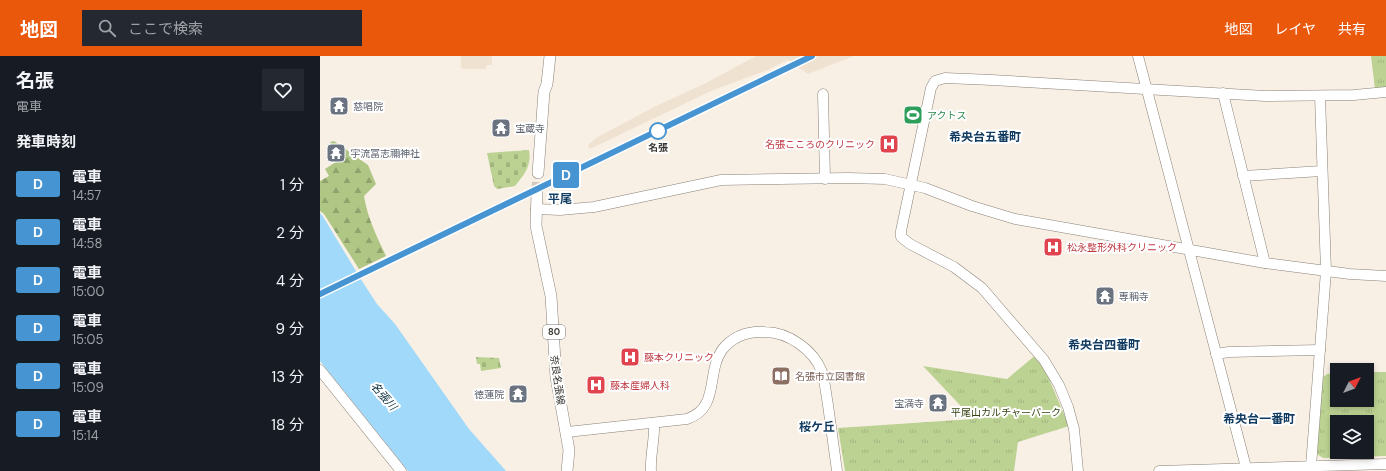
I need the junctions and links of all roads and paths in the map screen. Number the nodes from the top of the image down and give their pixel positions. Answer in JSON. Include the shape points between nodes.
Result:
{"nodes":[{"id":1,"x":550,"y":56,"type":"edge"},
{"id":2,"x":1138,"y":56,"type":"edge"},
{"id":3,"x":1147,"y":89,"type":"junction"},
{"id":4,"x":1386,"y":92,"type":"edge"},
{"id":5,"x":1223,"y":93,"type":"junction"},
{"id":6,"x":823,"y":94,"type":"dead end"},
{"id":7,"x":1320,"y":96,"type":"junction"},
{"id":8,"x":1322,"y":172,"type":"junction"},
{"id":9,"x":538,"y":173,"type":"tunnel mouth"},
{"id":10,"x":1243,"y":176,"type":"junction"},
{"id":11,"x":825,"y":179,"type":"junction"},
{"id":12,"x":911,"y":184,"type":"junction"},
{"id":13,"x":537,"y":194,"type":"tunnel mouth"},
{"id":14,"x":536,"y":209,"type":"junction"},
{"id":15,"x":1190,"y":250,"type":"junction"},
{"id":16,"x":1265,"y":263,"type":"junction"},
{"id":17,"x":1326,"y":271,"type":"junction"},
{"id":18,"x":1386,"y":276,"type":"edge"},
{"id":19,"x":1320,"y":350,"type":"junction"},
{"id":20,"x":1216,"y":354,"type":"junction"},
{"id":21,"x":320,"y":370,"type":"edge"},
{"id":22,"x":654,"y":423,"type":"junction"},
{"id":23,"x":567,"y":432,"type":"junction"},
{"id":24,"x":1386,"y":464,"type":"edge"},
{"id":25,"x":1311,"y":466,"type":"junction"},
{"id":26,"x":1247,"y":470,"type":"edge"},
{"id":27,"x":401,"y":471,"type":"edge"},
{"id":28,"x":567,"y":471,"type":"edge"},
{"id":29,"x":651,"y":471,"type":"edge"},
{"id":30,"x":837,"y":471,"type":"edge"},
{"id":31,"x":1078,"y":471,"type":"edge"},
{"id":32,"x":1159,"y":471,"type":"edge"}],
"edges":[{"from":1,"to":9,"type":"main road","via":[[544,92]]},
{"from":2,"to":3,"type":"street"},
{"from":3,"to":5,"type":"street"},
{"from":3,"to":12,"type":"street","via":[[940,78],[935,81],[932,88]]},
{"from":3,"to":15,"type":"street"},
{"from":4,"to":7,"type":"street"},
{"from":5,"to":7,"type":"street"},
{"from":5,"to":10,"type":"street"},
{"from":6,"to":11,"type":"street"},
{"from":7,"to":8,"type":"street"},
{"from":8,"to":10,"type":"street"},
{"from":8,"to":17,"type":"street"},
{"from":10,"to":16,"type":"street"},
{"from":11,"to":12,"type":"street","via":[[875,178]]},
{"from":11,"to":14,"type":"street","via":[[721,180],[594,207]]},
{"from":12,"to":15,"type":"street","via":[[1015,219]]},
{"from":12,"to":31,"type":"street","via":[[900,231],[902,237],[974,281],[990,296],[1044,360],[1068,407],[1074,429]]},
{"from":13,"to":14,"type":"main road","name":"奈良名張線","number":"80"},
{"from":14,"to":23,"type":"main road","name":"奈良名張線","number":"80","via":[[539,245],[552,296],[556,376]]},
{"from":15,"to":16,"type":"street"},
{"from":15,"to":20,"type":"street"},
{"from":16,"to":17,"type":"street"},
{"from":17,"to":18,"type":"street"},
{"from":17,"to":19,"type":"street"},
{"from":19,"to":20,"type":"street"},
{"from":19,"to":25,"type":"street"},
{"from":20,"to":26,"type":"street"},
{"from":21,"to":27,"type":"street"},
{"from":22,"to":23,"type":"street"},
{"from":22,"to":29,"type":"street"},
{"from":22,"to":30,"type":"street","via":[[687,419],[696,415],[705,406],[718,357],[735,338],[754,332],[780,335],[792,339],[802,347],[812,356],[821,371]]},
{"from":23,"to":28,"type":"main road","name":"奈良名張線","number":"80"},
{"from":24,"to":25,"type":"street"},
{"from":25,"to":26,"type":"street"},
{"from":26,"to":32,"type":"street"}]}
